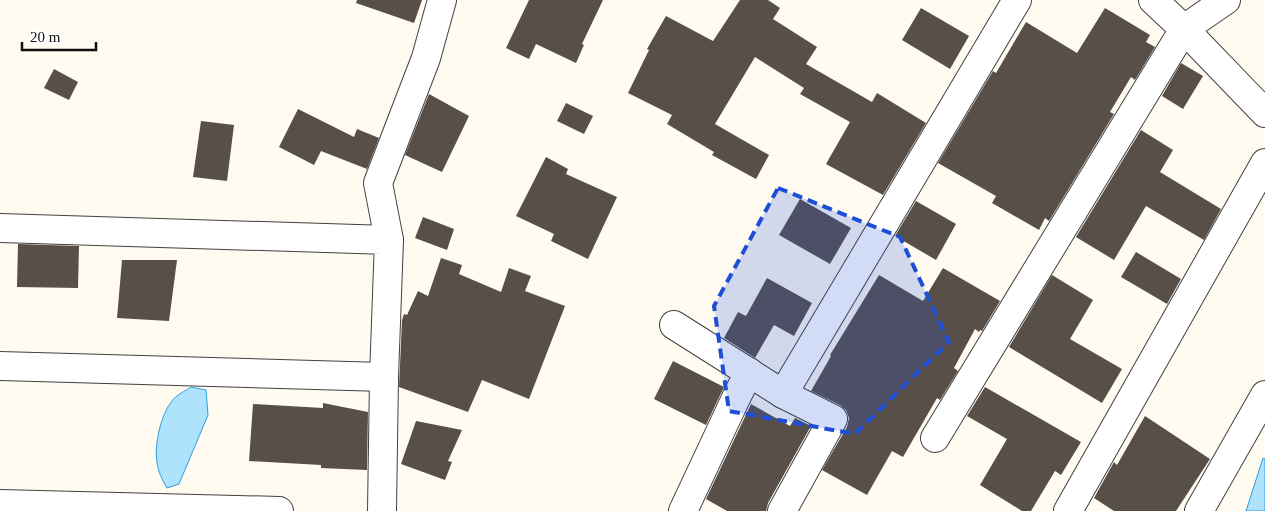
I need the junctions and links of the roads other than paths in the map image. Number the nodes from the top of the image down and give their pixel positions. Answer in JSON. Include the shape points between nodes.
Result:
{"nodes":[{"id":1,"x":442,"y":0,"type":"edge"},
{"id":2,"x":1017,"y":0,"type":"edge"},
{"id":3,"x":1153,"y":0,"type":"edge"},
{"id":4,"x":1226,"y":0,"type":"edge"},
{"id":5,"x":1184,"y":29,"type":"junction"},
{"id":6,"x":1265,"y":113,"type":"edge"},
{"id":7,"x":1265,"y":163,"type":"edge"},
{"id":8,"x":0,"y":228,"type":"edge"},
{"id":9,"x":389,"y":240,"type":"junction"},
{"id":10,"x":674,"y":325,"type":"dead end"},
{"id":11,"x":0,"y":366,"type":"edge"},
{"id":12,"x":750,"y":372,"type":"junction"},
{"id":13,"x":384,"y":377,"type":"junction"},
{"id":14,"x":783,"y":394,"type":"junction"},
{"id":15,"x":1265,"y":395,"type":"edge"},
{"id":16,"x":935,"y":438,"type":"dead end"},
{"id":17,"x":0,"y":504,"type":"edge"},
{"id":18,"x":279,"y":511,"type":"edge"},
{"id":19,"x":382,"y":511,"type":"edge"},
{"id":20,"x":683,"y":511,"type":"edge"},
{"id":21,"x":782,"y":511,"type":"edge"},
{"id":22,"x":1068,"y":511,"type":"edge"},
{"id":23,"x":1199,"y":511,"type":"edge"}],
"edges":[{"from":1,"to":9,"type":"street","via":[[426,58],[378,183]]},
{"from":2,"to":14,"type":"street"},
{"from":3,"to":5,"type":"street"},
{"from":4,"to":5,"type":"street"},
{"from":5,"to":6,"type":"street"},
{"from":5,"to":16,"type":"street"},
{"from":7,"to":22,"type":"street"},
{"from":8,"to":9,"type":"street"},
{"from":9,"to":13,"type":"street"},
{"from":10,"to":12,"type":"street"},
{"from":11,"to":13,"type":"street"},
{"from":12,"to":14,"type":"street"},
{"from":12,"to":20,"type":"street"},
{"from":13,"to":19,"type":"street"},
{"from":14,"to":21,"type":"street","via":[[834,419]]},
{"from":15,"to":23,"type":"street"},
{"from":17,"to":18,"type":"street"}]}
